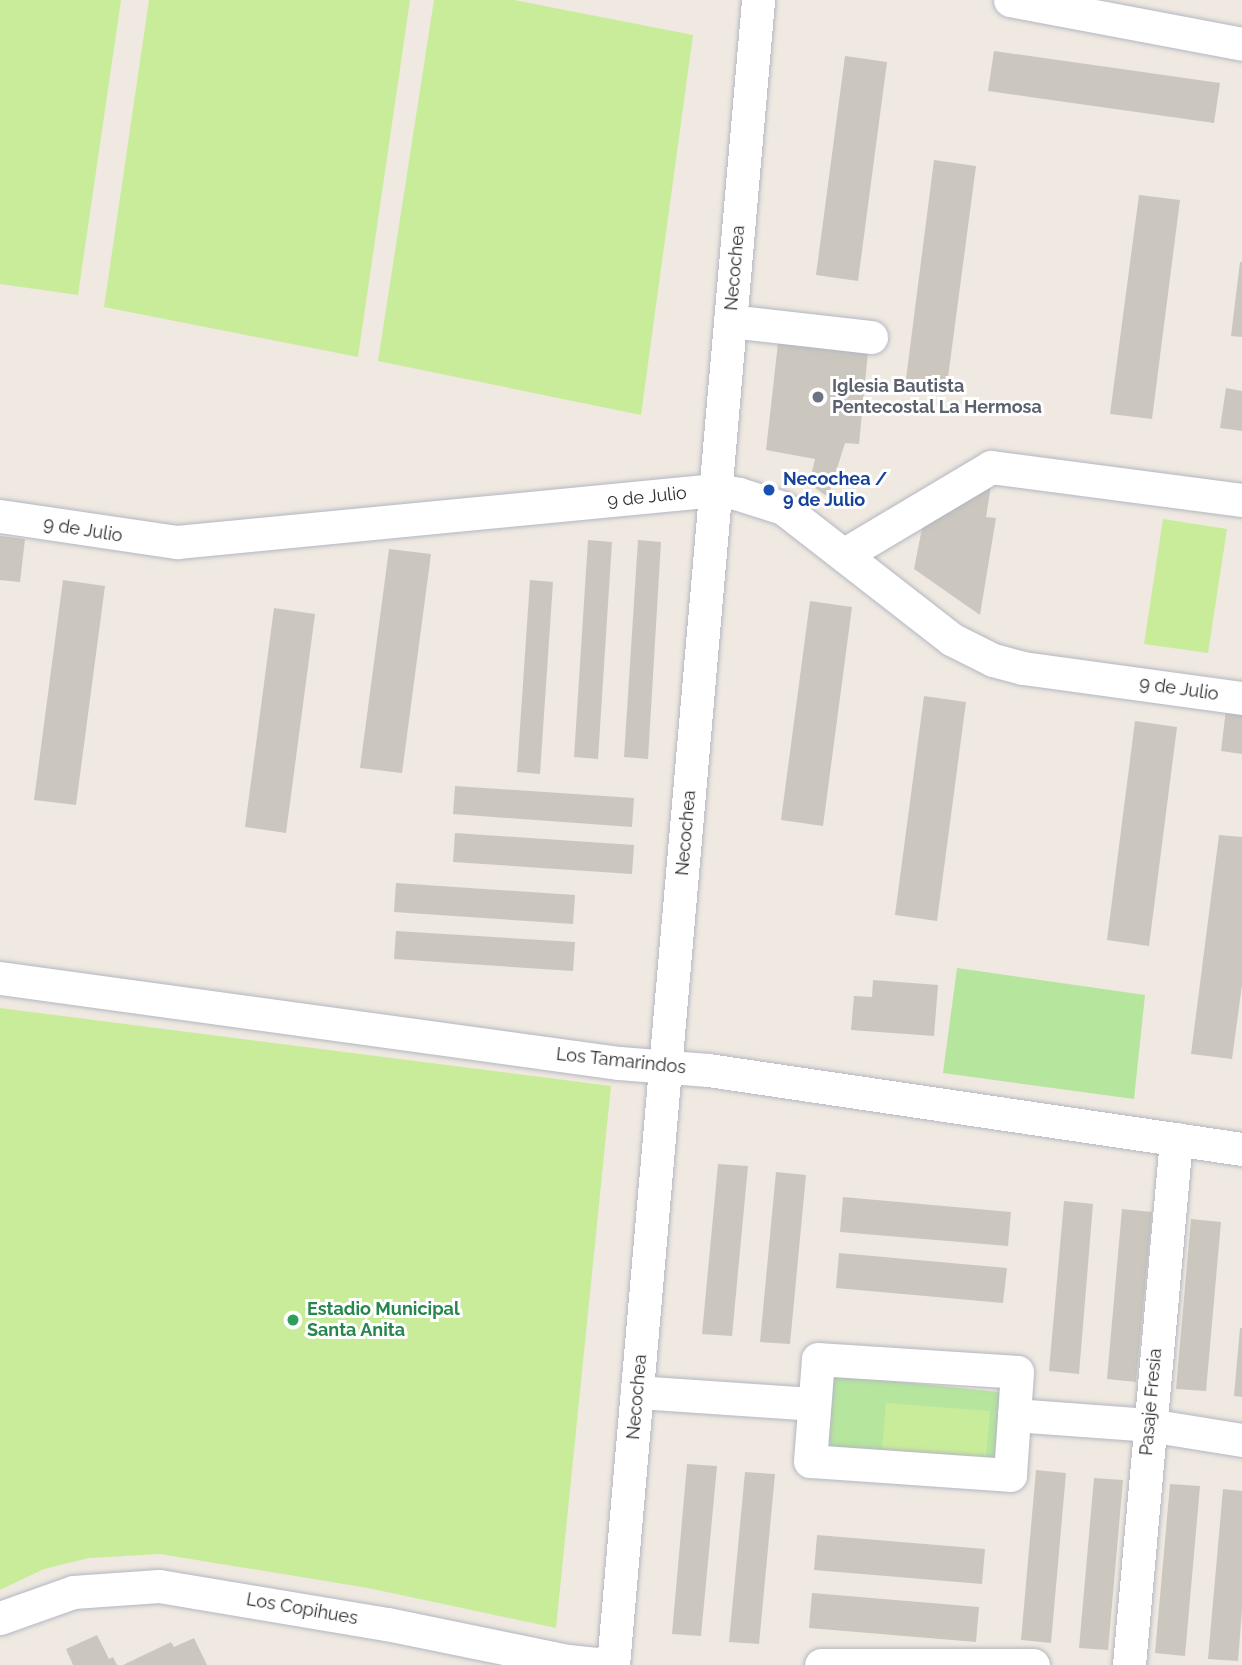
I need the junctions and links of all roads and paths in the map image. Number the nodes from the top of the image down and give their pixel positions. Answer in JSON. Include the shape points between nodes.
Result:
{"nodes":[{"id":1,"x":758,"y":0,"type":"edge"},
{"id":2,"x":1023,"y":1,"type":"edge"},
{"id":3,"x":1242,"y":44,"type":"edge"},
{"id":4,"x":730,"y":321,"type":"junction"},
{"id":5,"x":871,"y":337,"type":"dead end"},
{"id":6,"x":715,"y":490,"type":"junction"},
{"id":7,"x":1242,"y":500,"type":"edge"},
{"id":8,"x":0,"y":516,"type":"edge"},
{"id":9,"x":845,"y":554,"type":"junction"},
{"id":10,"x":1242,"y":698,"type":"edge"},
{"id":11,"x":0,"y":978,"type":"edge"},
{"id":12,"x":665,"y":1066,"type":"junction"},
{"id":13,"x":1176,"y":1139,"type":"junction"},
{"id":14,"x":1242,"y":1149,"type":"edge"},
{"id":15,"x":637,"y":1392,"type":"junction"},
{"id":16,"x":814,"y":1404,"type":"junction"},
{"id":17,"x":1014,"y":1415,"type":"junction"},
{"id":18,"x":1149,"y":1425,"type":"junction"},
{"id":19,"x":1242,"y":1440,"type":"edge"},
{"id":20,"x":0,"y":1618,"type":"edge"},
{"id":21,"x":606,"y":1665,"type":"edge"},
{"id":22,"x":613,"y":1665,"type":"edge"},
{"id":23,"x":821,"y":1665,"type":"edge"},
{"id":24,"x":1033,"y":1665,"type":"edge"},
{"id":25,"x":1129,"y":1665,"type":"edge"}],
"edges":[{"from":1,"to":4,"type":"street","name":"Necochea"},
{"from":2,"to":3,"type":"street"},
{"from":4,"to":5,"type":"street"},
{"from":4,"to":6,"type":"street","name":"Necochea"},
{"from":6,"to":8,"type":"street","name":"9 de Julio","via":[[177,542]]},
{"from":6,"to":9,"type":"street","name":"9 de Julio","via":[[783,508]]},
{"from":6,"to":12,"type":"street","name":"Necochea"},
{"from":7,"to":9,"type":"street","via":[[990,467]]},
{"from":9,"to":10,"type":"street","name":"9 de Julio","via":[[951,639],[993,660]]},
{"from":11,"to":12,"type":"street","name":"Los Tamarindos"},
{"from":12,"to":13,"type":"street","name":"Los Tamarindos"},
{"from":12,"to":15,"type":"street","name":"Necochea"},
{"from":13,"to":14,"type":"street","name":"Los Tamarindos"},
{"from":13,"to":18,"type":"street","name":"Pasaje Fresia"},
{"from":15,"to":16,"type":"street"},
{"from":15,"to":22,"type":"street","name":"Necochea"},
{"from":16,"to":17,"type":"street","via":[[818,1359],[1017,1372]]},
{"from":16,"to":17,"type":"street","via":[[810,1461],[1010,1475]]},
{"from":17,"to":18,"type":"street"},
{"from":18,"to":19,"type":"street"},
{"from":18,"to":25,"type":"street","name":"Pasaje Fresia"},
{"from":20,"to":21,"type":"street","name":"Los Copihues","via":[[74,1592],[159,1586]]},
{"from":23,"to":24,"type":"street"}]}
